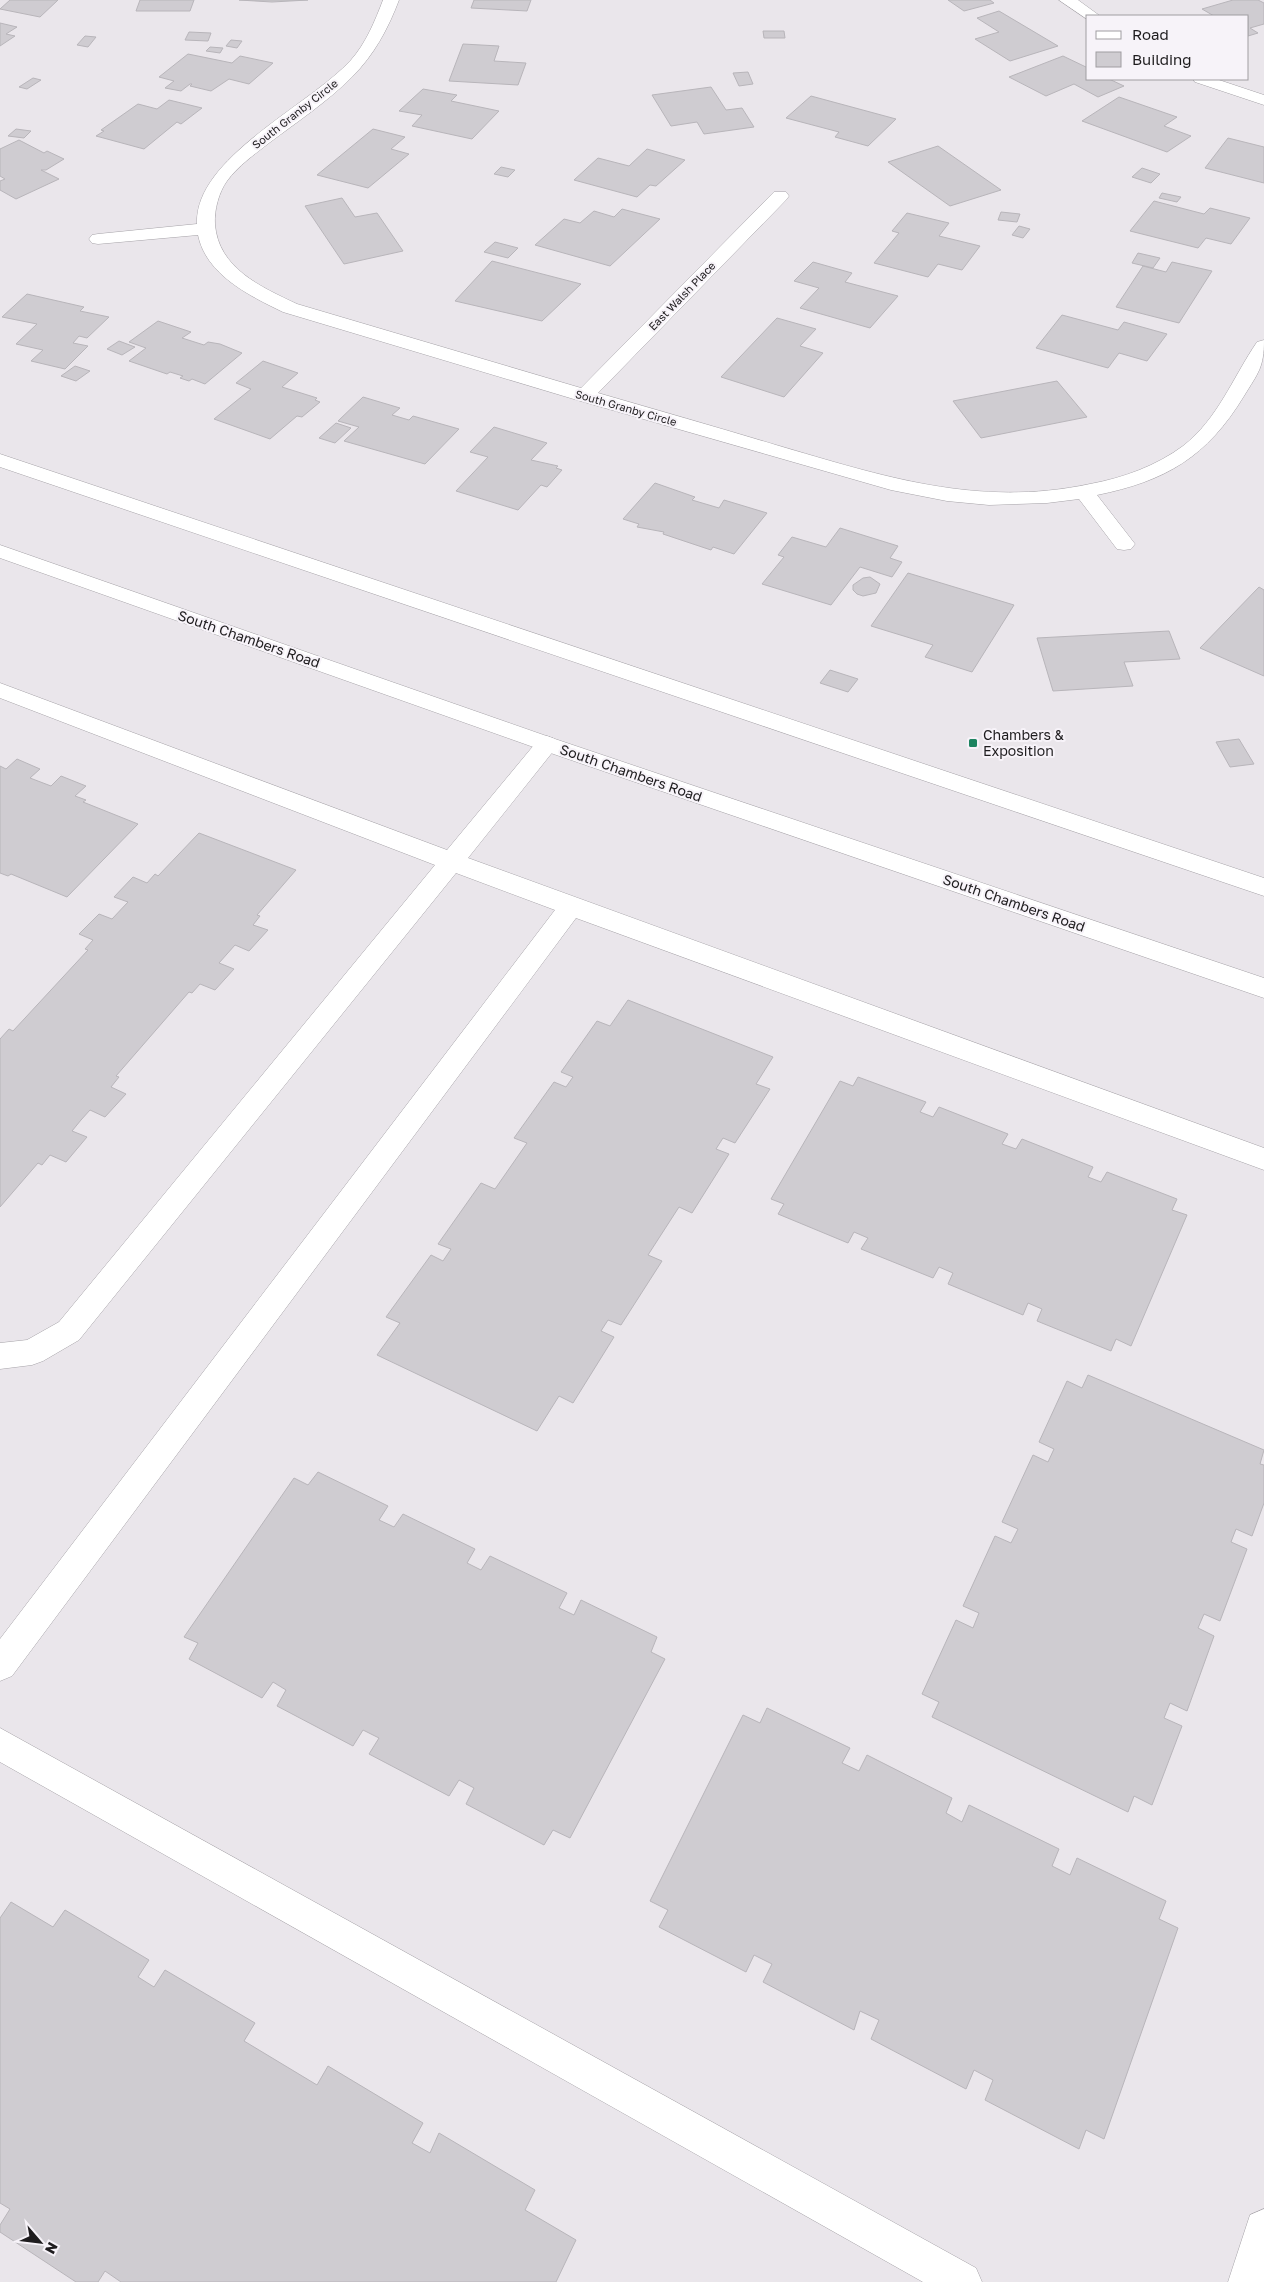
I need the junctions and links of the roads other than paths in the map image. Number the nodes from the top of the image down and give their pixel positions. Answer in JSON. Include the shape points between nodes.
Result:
{"nodes":[{"id":1,"x":391,"y":0,"type":"edge"},
{"id":2,"x":1068,"y":0,"type":"edge"},
{"id":3,"x":1090,"y":15,"type":"edge"},
{"id":4,"x":1204,"y":80,"type":"edge"},
{"id":5,"x":1264,"y":100,"type":"edge"},
{"id":6,"x":780,"y":196,"type":"dead end"},
{"id":7,"x":205,"y":229,"type":"junction"},
{"id":8,"x":98,"y":239,"type":"dead end"},
{"id":9,"x":1264,"y":346,"type":"edge"},
{"id":10,"x":584,"y":396,"type":"junction"},
{"id":11,"x":0,"y":460,"type":"edge"},
{"id":12,"x":1084,"y":492,"type":"junction"},
{"id":13,"x":1124,"y":544,"type":"dead end"},
{"id":14,"x":0,"y":551,"type":"edge"},
{"id":15,"x":0,"y":690,"type":"edge"},
{"id":16,"x":547,"y":744,"type":"junction"},
{"id":17,"x":451,"y":860,"type":"junction"},
{"id":18,"x":1264,"y":887,"type":"edge"},
{"id":19,"x":571,"y":907,"type":"junction"},
{"id":20,"x":1264,"y":988,"type":"edge"},
{"id":21,"x":1264,"y":1159,"type":"edge"},
{"id":22,"x":0,"y":1356,"type":"edge"},
{"id":23,"x":0,"y":1665,"type":"edge"},
{"id":24,"x":0,"y":1744,"type":"edge"},
{"id":25,"x":1264,"y":2229,"type":"edge"},
{"id":26,"x":962,"y":2282,"type":"edge"},
{"id":27,"x":1248,"y":2282,"type":"edge"}],
"edges":[{"from":1,"to":7,"type":"street","name":"South Granby Circle","via":[[382,28],[357,62],[333,86],[239,159],[219,181],[207,204]]},
{"from":2,"to":3,"type":"street"},
{"from":4,"to":5,"type":"street"},
{"from":6,"to":10,"type":"street","name":"East Walsh Place"},
{"from":7,"to":8,"type":"street"},
{"from":7,"to":10,"type":"street","name":"South Granby Circle","via":[[211,247],[227,270],[254,291],[290,308]]},
{"from":9,"to":12,"type":"street","name":"South Granby Circle","via":[[1211,430],[1183,454],[1155,470]]},
{"from":10,"to":12,"type":"street","name":"South Granby Circle","via":[[877,482],[931,494],[988,499]]},
{"from":11,"to":18,"type":"street"},
{"from":12,"to":13,"type":"street"},
{"from":14,"to":16,"type":"street","name":"South Chambers Road"},
{"from":15,"to":17,"type":"street"},
{"from":16,"to":17,"type":"street"},
{"from":16,"to":20,"type":"street","name":"South Chambers Road"},
{"from":17,"to":19,"type":"street"},
{"from":17,"to":22,"type":"street","via":[[69,1330],[32,1352]]},
{"from":19,"to":21,"type":"street"},
{"from":19,"to":23,"type":"street"},
{"from":24,"to":26,"type":"street"},
{"from":25,"to":27,"type":"street"}]}
